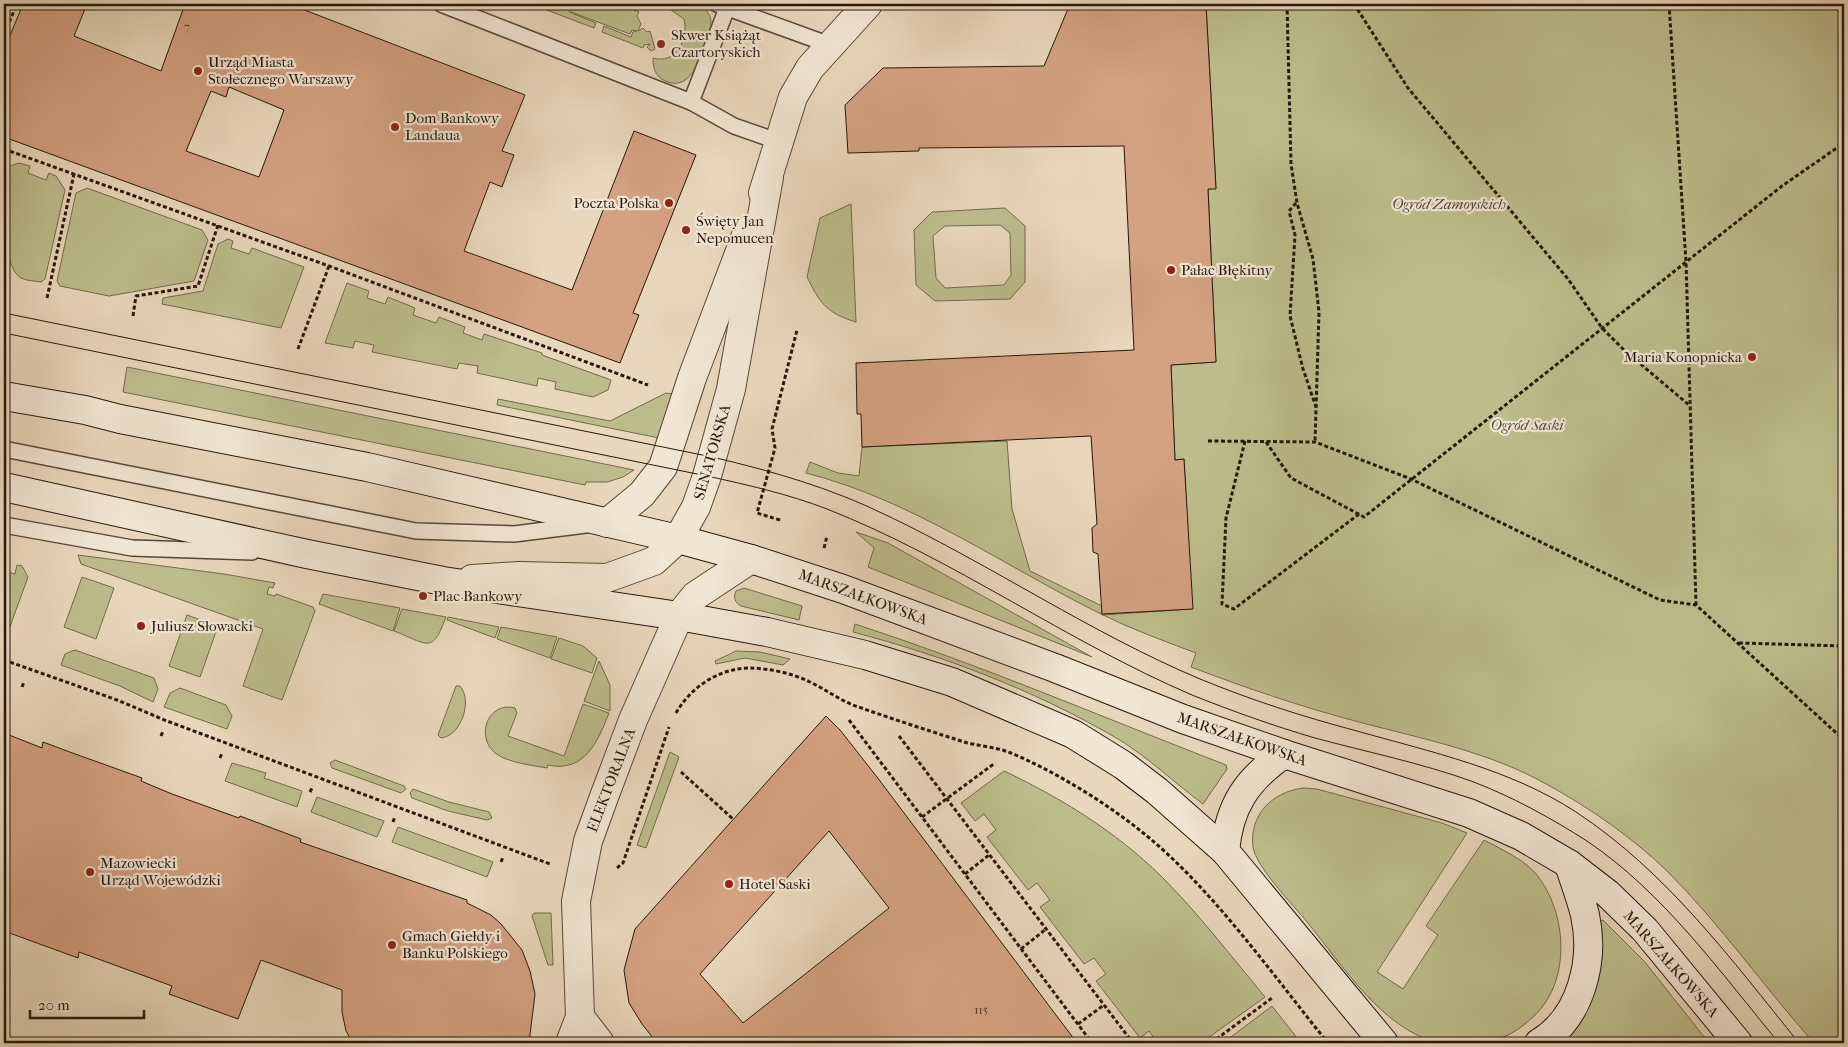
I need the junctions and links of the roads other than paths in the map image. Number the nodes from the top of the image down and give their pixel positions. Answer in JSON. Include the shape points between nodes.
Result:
{"nodes":[{"id":1,"x":441,"y":4,"type":"edge"},
{"id":2,"x":868,"y":4,"type":"edge"},
{"id":3,"x":722,"y":6,"type":"edge"},
{"id":4,"x":830,"y":45,"type":"junction"},
{"id":5,"x":691,"y":102,"type":"junction"},
{"id":6,"x":780,"y":142,"type":"junction"},
{"id":7,"x":769,"y":177,"type":"junction"},
{"id":8,"x":4,"y":396,"type":"edge"},
{"id":9,"x":4,"y":449,"type":"edge"},
{"id":10,"x":4,"y":487,"type":"edge"},
{"id":11,"x":607,"y":523,"type":"junction"},
{"id":12,"x":4,"y":525,"type":"edge"},
{"id":13,"x":678,"y":539,"type":"junction"},
{"id":14,"x":307,"y":554,"type":"junction"},
{"id":15,"x":750,"y":559,"type":"junction"},
{"id":16,"x":443,"y":581,"type":"junction"},
{"id":17,"x":679,"y":616,"type":"junction"},
{"id":18,"x":1284,"y":754,"type":"junction"},
{"id":19,"x":1225,"y":850,"type":"junction"},
{"id":20,"x":1569,"y":864,"type":"junction"},
{"id":21,"x":580,"y":1017,"type":"junction"},
{"id":22,"x":570,"y":1043,"type":"edge"},
{"id":23,"x":600,"y":1043,"type":"edge"},
{"id":24,"x":1384,"y":1043,"type":"edge"},
{"id":25,"x":1539,"y":1043,"type":"edge"},
{"id":26,"x":1738,"y":1043,"type":"edge"}],
"edges":[{"from":1,"to":5,"type":"lane"},
{"from":2,"to":4,"type":"main road","name":"SENATORSKA"},
{"from":3,"to":4,"type":"lane"},
{"from":3,"to":5,"type":"lane"},
{"from":4,"to":6,"type":"main road","name":"SENATORSKA","via":[[810,68],[793,97]]},
{"from":5,"to":6,"type":"lane","via":[[734,126]]},
{"from":6,"to":7,"type":"main road","name":"SENATORSKA"},
{"from":7,"to":11,"type":"main road","name":"SENATORSKA","via":[[712,322],[664,467],[642,494]]},
{"from":7,"to":13,"type":"main road","name":"SENATORSKA","via":[[731,389],[707,476],[696,507]]},
{"from":8,"to":11,"type":"main road","via":[[367,467]]},
{"from":9,"to":11,"type":"lane","via":[[416,531],[514,534]]},
{"from":10,"to":14,"type":"main road"},
{"from":11,"to":13,"type":"main road"},
{"from":12,"to":14,"type":"lane","via":[[132,548]]},
{"from":13,"to":15,"type":"main road","name":"MARSZAŁKOWSKA"},
{"from":13,"to":16,"type":"main road","name":"SENATORSKA","via":[[654,561],[608,578],[519,576]]},
{"from":14,"to":16,"type":"main road"},
{"from":15,"to":17,"type":"main road","name":"ELEKTORALNA","via":[[695,596]]},
{"from":15,"to":18,"type":"main road","name":"MARSZAŁKOWSKA","via":[[843,589],[1183,719]]},
{"from":16,"to":17,"type":"main road"},
{"from":17,"to":19,"type":"main road","via":[[831,647],[952,682],[1073,734],[1123,765]]},
{"from":17,"to":21,"type":"main road","name":"ELEKTORALNA","via":[[633,720],[588,841],[576,901]]},
{"from":18,"to":19,"type":"main road","via":[[1262,769],[1233,809],[1227,826]]},
{"from":18,"to":20,"type":"main road","name":"MARSZAŁKOWSKA","via":[[1469,813],[1521,836]]},
{"from":19,"to":24,"type":"main road"},
{"from":20,"to":25,"type":"main road","via":[[1585,916],[1588,944],[1585,981],[1572,1011],[1553,1035]]},
{"from":20,"to":26,"type":"main road","name":"MARSZAŁKOWSKA","via":[[1608,894],[1645,930]]},
{"from":21,"to":22,"type":"main road","name":"ELEKTORALNA"},
{"from":21,"to":23,"type":"main road"}]}
